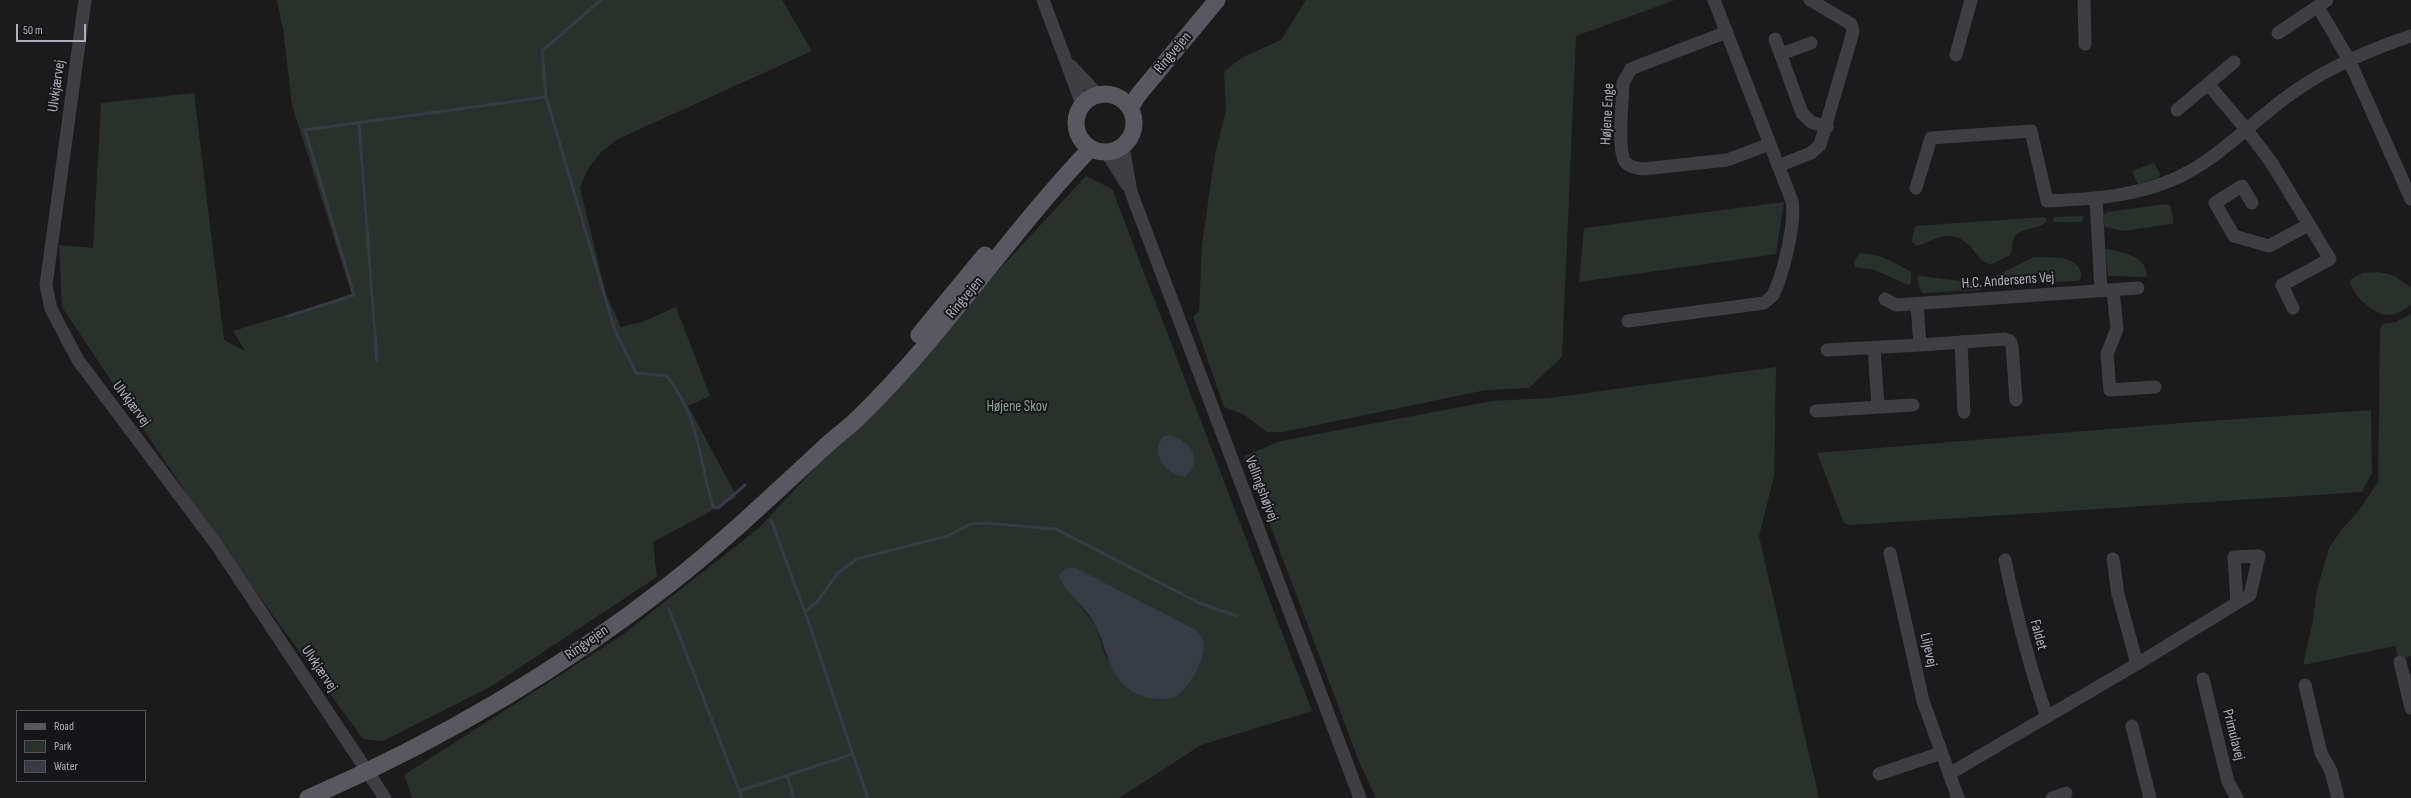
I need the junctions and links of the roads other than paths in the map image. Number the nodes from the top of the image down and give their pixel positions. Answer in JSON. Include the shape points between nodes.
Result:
{"nodes":[{"id":1,"x":85,"y":0,"type":"edge"},
{"id":2,"x":1043,"y":0,"type":"edge"},
{"id":3,"x":1205,"y":0,"type":"edge"},
{"id":4,"x":1217,"y":0,"type":"edge"},
{"id":5,"x":1714,"y":0,"type":"edge"},
{"id":6,"x":1810,"y":0,"type":"edge"},
{"id":7,"x":1971,"y":0,"type":"edge"},
{"id":8,"x":2084,"y":0,"type":"edge"},
{"id":9,"x":2322,"y":3,"type":"edge"},
{"id":10,"x":1727,"y":32,"type":"junction"},
{"id":11,"x":2278,"y":33,"type":"dead end"},
{"id":12,"x":2411,"y":36,"type":"edge"},
{"id":13,"x":1775,"y":39,"type":"dead end"},
{"id":14,"x":1811,"y":43,"type":"dead end"},
{"id":15,"x":2085,"y":44,"type":"dead end"},
{"id":16,"x":1781,"y":54,"type":"junction"},
{"id":17,"x":1956,"y":55,"type":"dead end"},
{"id":18,"x":2349,"y":60,"type":"junction"},
{"id":19,"x":1067,"y":62,"type":"junction"},
{"id":20,"x":2234,"y":62,"type":"dead end"},
{"id":21,"x":2208,"y":84,"type":"junction"},
{"id":22,"x":1098,"y":94,"type":"junction"},
{"id":23,"x":1117,"y":97,"type":"junction"},
{"id":24,"x":1082,"y":104,"type":"junction"},
{"id":25,"x":1130,"y":108,"type":"junction"},
{"id":26,"x":2177,"y":110,"type":"dead end"},
{"id":27,"x":1827,"y":127,"type":"junction"},
{"id":28,"x":2246,"y":129,"type":"junction"},
{"id":29,"x":1770,"y":144,"type":"junction"},
{"id":30,"x":1086,"y":145,"type":"junction"},
{"id":31,"x":1123,"y":147,"type":"junction"},
{"id":32,"x":1107,"y":153,"type":"junction"},
{"id":33,"x":1778,"y":166,"type":"junction"},
{"id":34,"x":1916,"y":188,"type":"dead end"},
{"id":35,"x":1131,"y":192,"type":"junction"},
{"id":36,"x":2096,"y":199,"type":"junction"},
{"id":37,"x":2411,"y":199,"type":"edge"},
{"id":38,"x":2252,"y":203,"type":"dead end"},
{"id":39,"x":2308,"y":225,"type":"junction"},
{"id":40,"x":2138,"y":288,"type":"dead end"},
{"id":41,"x":2107,"y":290,"type":"junction"},
{"id":42,"x":1885,"y":299,"type":"dead end"},
{"id":43,"x":1917,"y":304,"type":"junction"},
{"id":44,"x":2294,"y":308,"type":"dead end"},
{"id":45,"x":1628,"y":321,"type":"dead end"},
{"id":46,"x":1961,"y":342,"type":"junction"},
{"id":47,"x":1920,"y":345,"type":"junction"},
{"id":48,"x":1874,"y":347,"type":"junction"},
{"id":49,"x":1827,"y":350,"type":"dead end"},
{"id":50,"x":2154,"y":387,"type":"dead end"},
{"id":51,"x":2016,"y":400,"type":"dead end"},
{"id":52,"x":1913,"y":404,"type":"dead end"},
{"id":53,"x":1878,"y":407,"type":"junction"},
{"id":54,"x":1816,"y":411,"type":"dead end"},
{"id":55,"x":1964,"y":412,"type":"dead end"},
{"id":56,"x":1890,"y":553,"type":"dead end"},
{"id":57,"x":2113,"y":559,"type":"dead end"},
{"id":58,"x":2005,"y":560,"type":"dead end"},
{"id":59,"x":2237,"y":603,"type":"dead end"},
{"id":60,"x":2400,"y":662,"type":"dead end"},
{"id":61,"x":2137,"y":664,"type":"junction"},
{"id":62,"x":2203,"y":679,"type":"dead end"},
{"id":63,"x":2305,"y":685,"type":"dead end"},
{"id":64,"x":2411,"y":708,"type":"edge"},
{"id":65,"x":2047,"y":717,"type":"junction"},
{"id":66,"x":2132,"y":726,"type":"dead end"},
{"id":67,"x":1941,"y":753,"type":"junction"},
{"id":68,"x":369,"y":772,"type":"junction"},
{"id":69,"x":1879,"y":774,"type":"dead end"},
{"id":70,"x":1949,"y":774,"type":"junction"},
{"id":71,"x":2066,"y":793,"type":"dead end"},
{"id":72,"x":308,"y":798,"type":"edge"},
{"id":73,"x":385,"y":798,"type":"edge"},
{"id":74,"x":1360,"y":798,"type":"edge"},
{"id":75,"x":1958,"y":798,"type":"edge"},
{"id":76,"x":2052,"y":798,"type":"edge"},
{"id":77,"x":2150,"y":798,"type":"edge"},
{"id":78,"x":2237,"y":798,"type":"edge"},
{"id":79,"x":2338,"y":798,"type":"edge"}],
"edges":[{"from":1,"to":68,"type":"street","name":"Ulvkjærvej","via":[[46,285],[51,309],[78,360],[216,544]]},
{"from":2,"to":19,"type":"street"},
{"from":3,"to":23,"type":"main road","name":"Ringvejen","via":[[1158,58],[1131,87]]},
{"from":4,"to":25,"type":"main road","name":"Ringvejen"},
{"from":5,"to":10,"type":"street"},
{"from":6,"to":27,"type":"street","via":[[1843,18],[1853,31]]},
{"from":7,"to":17,"type":"street"},
{"from":8,"to":15,"type":"street"},
{"from":9,"to":11,"type":"street"},
{"from":9,"to":18,"type":"street"},
{"from":10,"to":29,"type":"street"},
{"from":10,"to":29,"type":"street","name":"Højene Enge","via":[[1638,66],[1626,74],[1621,141],[1625,162],[1631,167],[1643,169],[1727,160]]},
{"from":12,"to":18,"type":"street"},
{"from":13,"to":16,"type":"street"},
{"from":14,"to":16,"type":"street"},
{"from":16,"to":27,"type":"street","via":[[1802,114],[1807,120]]},
{"from":18,"to":28,"type":"street","via":[[2315,78]]},
{"from":18,"to":37,"type":"street"},
{"from":19,"to":22,"type":"street"},
{"from":19,"to":24,"type":"street"},
{"from":20,"to":21,"type":"street"},
{"from":21,"to":26,"type":"street"},
{"from":21,"to":28,"type":"street"},
{"from":22,"to":23,"type":"main road"},
{"from":22,"to":24,"type":"main road"},
{"from":23,"to":25,"type":"main road"},
{"from":24,"to":30,"type":"main road","via":[[1075,123]]},
{"from":25,"to":31,"type":"main road","via":[[1134,120],[1133,132]]},
{"from":27,"to":33,"type":"street","via":[[1820,146],[1812,153]]},
{"from":28,"to":36,"type":"street","via":[[2200,164],[2173,180],[2139,192]]},
{"from":28,"to":39,"type":"street","via":[[2270,162]]},
{"from":29,"to":33,"type":"street"},
{"from":30,"to":32,"type":"main road"},
{"from":30,"to":68,"type":"main road","name":"Ringvejen","via":[[959,307],[857,419],[751,516],[671,583],[588,644],[494,704]]},
{"from":31,"to":32,"type":"main road"},
{"from":31,"to":35,"type":"street","name":"Vellingshøjvej"},
{"from":32,"to":35,"type":"street","name":"Vellingshøjvej"},
{"from":33,"to":45,"type":"street","via":[[1794,213],[1794,224],[1772,296],[1764,303],[1754,306]]},
{"from":34,"to":36,"type":"street","via":[[1931,138],[2031,131],[2047,201]]},
{"from":35,"to":74,"type":"street","name":"Vellingshøjvej"},
{"from":36,"to":41,"type":"street"},
{"from":38,"to":39,"type":"street","via":[[2242,186],[2215,203],[2234,236],[2268,246]]},
{"from":39,"to":44,"type":"street","via":[[2330,259],[2282,285]]},
{"from":40,"to":41,"type":"street","name":"H.C. Andersens Vej"},
{"from":41,"to":43,"type":"street","name":"H.C. Andersens Vej"},
{"from":41,"to":50,"type":"street","via":[[2117,329],[2107,354],[2110,390]]},
{"from":42,"to":43,"type":"street","name":"H.C. Andersens Vej","via":[[1896,305]]},
{"from":43,"to":47,"type":"street"},
{"from":46,"to":47,"type":"street"},
{"from":46,"to":51,"type":"street","via":[[2005,339],[2010,341]]},
{"from":46,"to":55,"type":"street"},
{"from":47,"to":48,"type":"street"},
{"from":48,"to":49,"type":"street"},
{"from":48,"to":53,"type":"street"},
{"from":52,"to":53,"type":"street"},
{"from":53,"to":54,"type":"street"},
{"from":56,"to":67,"type":"street","name":"Liljevej","via":[[1923,701]]},
{"from":57,"to":61,"type":"street","via":[[2118,594]]},
{"from":58,"to":65,"type":"street","name":"Faldet","via":[[2020,630]]},
{"from":59,"to":61,"type":"street"},
{"from":60,"to":64,"type":"street"},
{"from":61,"to":65,"type":"street"},
{"from":62,"to":78,"type":"street","name":"Primulavej","via":[[2228,782]]},
{"from":63,"to":79,"type":"street","via":[[2321,753],[2331,771]]},
{"from":65,"to":70,"type":"street"},
{"from":66,"to":77,"type":"street"},
{"from":67,"to":69,"type":"street"},
{"from":67,"to":70,"type":"street","name":"Liljevej"},
{"from":68,"to":72,"type":"main road","name":"Ringvejen"},
{"from":68,"to":73,"type":"street","name":"Ulvkjærvej"},
{"from":70,"to":75,"type":"street","name":"Liljevej"},
{"from":71,"to":76,"type":"street"}]}
